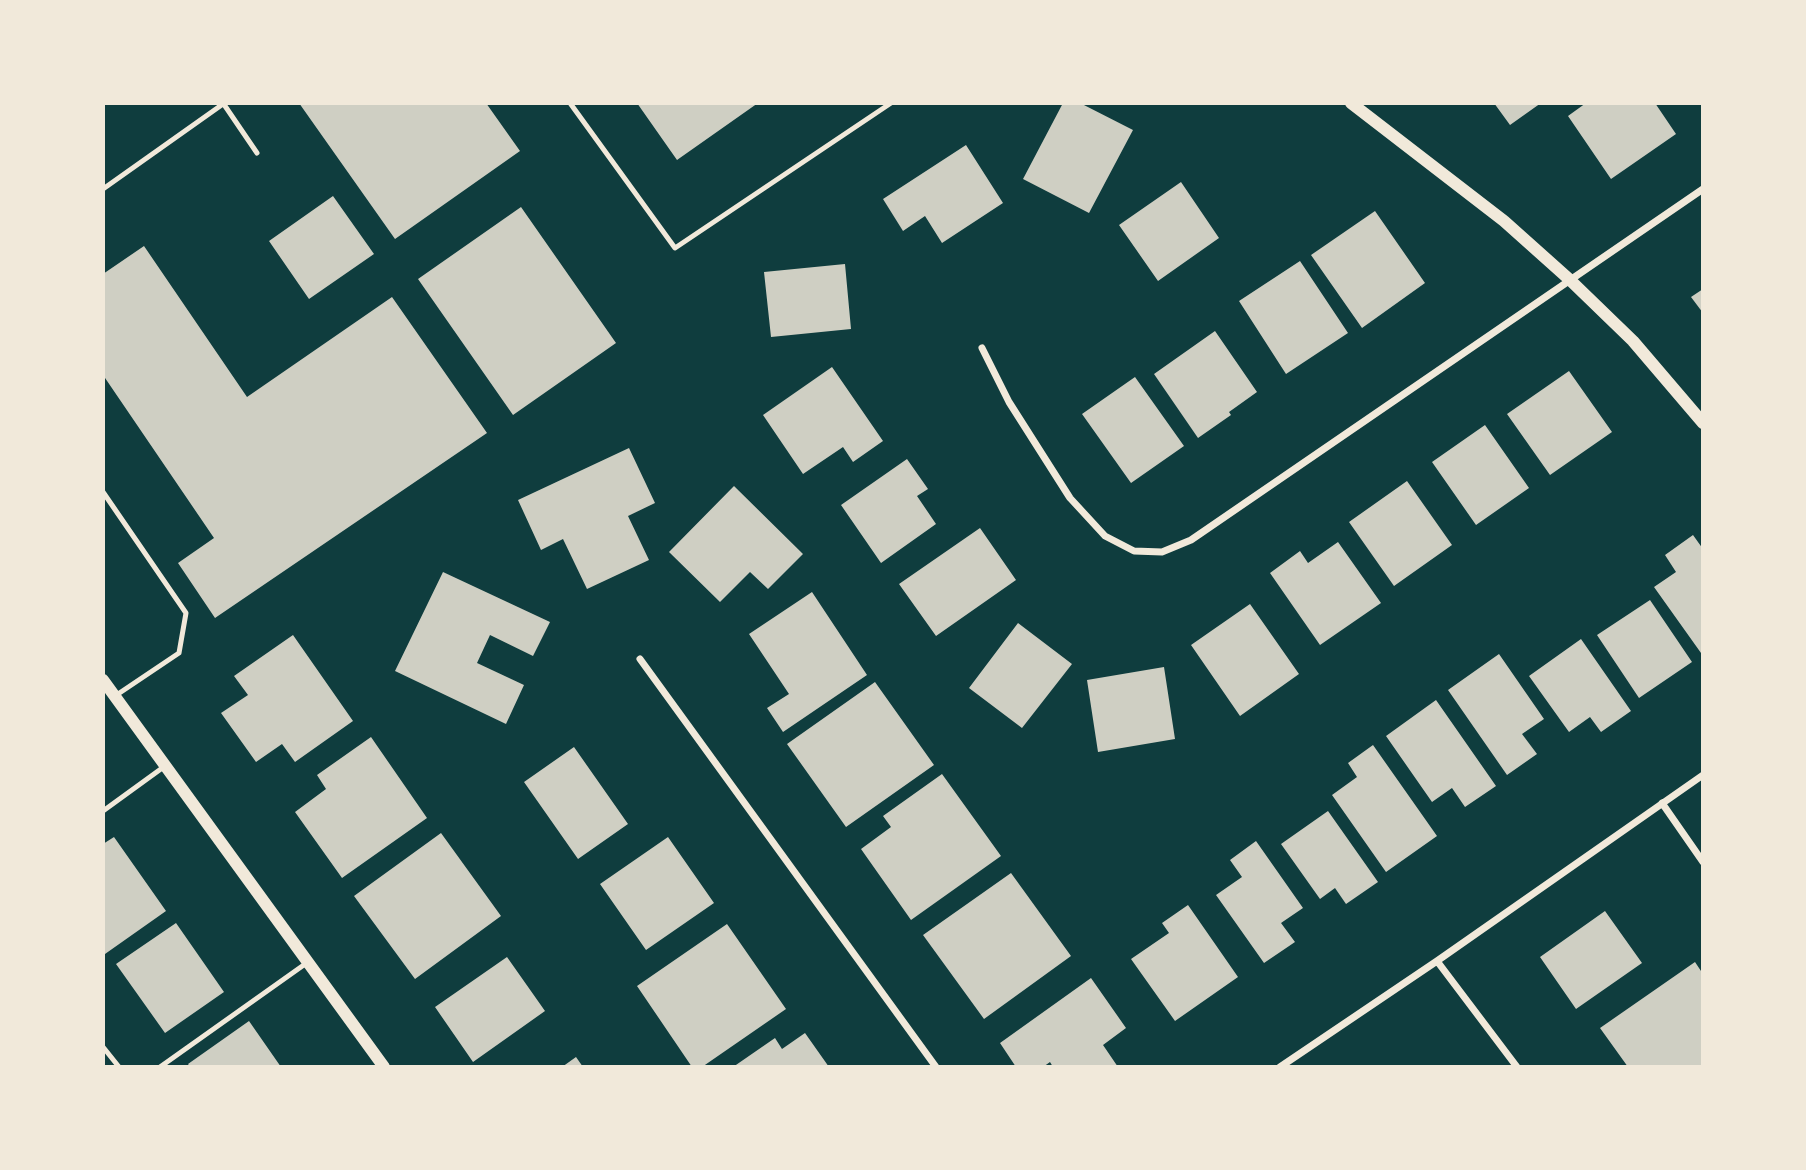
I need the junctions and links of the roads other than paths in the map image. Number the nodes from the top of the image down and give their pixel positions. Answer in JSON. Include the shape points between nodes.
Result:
{"nodes":[{"id":1,"x":570,"y":103,"type":"edge"},
{"id":2,"x":891,"y":103,"type":"edge"},
{"id":3,"x":1351,"y":103,"type":"edge"},
{"id":4,"x":223,"y":104,"type":"edge"},
{"id":5,"x":257,"y":153,"type":"dead end"},
{"id":6,"x":103,"y":189,"type":"edge"},
{"id":7,"x":1703,"y":189,"type":"edge"},
{"id":8,"x":1570,"y":280,"type":"junction"},
{"id":9,"x":982,"y":348,"type":"dead end"},
{"id":10,"x":1703,"y":423,"type":"edge"},
{"id":11,"x":103,"y":492,"type":"edge"},
{"id":12,"x":640,"y":659,"type":"dead end"},
{"id":13,"x":103,"y":680,"type":"edge"},
{"id":14,"x":115,"y":696,"type":"junction"},
{"id":15,"x":165,"y":765,"type":"junction"},
{"id":16,"x":1703,"y":775,"type":"edge"},
{"id":17,"x":1662,"y":803,"type":"junction"},
{"id":18,"x":103,"y":811,"type":"edge"},
{"id":19,"x":1703,"y":862,"type":"edge"},
{"id":20,"x":1437,"y":961,"type":"junction"},
{"id":21,"x":308,"y":962,"type":"junction"},
{"id":22,"x":103,"y":1046,"type":"edge"},
{"id":23,"x":119,"y":1067,"type":"edge"},
{"id":24,"x":160,"y":1067,"type":"edge"},
{"id":25,"x":384,"y":1067,"type":"edge"},
{"id":26,"x":936,"y":1067,"type":"edge"},
{"id":27,"x":1280,"y":1067,"type":"edge"},
{"id":28,"x":1517,"y":1067,"type":"edge"}],
"edges":[{"from":1,"to":2,"type":"lane","via":[[675,248]]},
{"from":3,"to":8,"type":"street","via":[[1504,221]]},
{"from":4,"to":5,"type":"lane"},
{"from":4,"to":6,"type":"lane"},
{"from":7,"to":8,"type":"street"},
{"from":8,"to":9,"type":"street","via":[[1191,540],[1162,552],[1134,551],[1105,536],[1070,498],[1009,402]]},
{"from":8,"to":10,"type":"street","via":[[1633,341]]},
{"from":11,"to":14,"type":"lane","via":[[186,613],[179,653]]},
{"from":12,"to":26,"type":"street"},
{"from":13,"to":14,"type":"street"},
{"from":14,"to":15,"type":"street"},
{"from":15,"to":18,"type":"lane"},
{"from":15,"to":21,"type":"street"},
{"from":16,"to":17,"type":"street"},
{"from":17,"to":19,"type":"street"},
{"from":17,"to":20,"type":"street"},
{"from":20,"to":27,"type":"street"},
{"from":20,"to":28,"type":"street"},
{"from":21,"to":24,"type":"lane"},
{"from":21,"to":25,"type":"street"},
{"from":22,"to":23,"type":"lane"}]}
